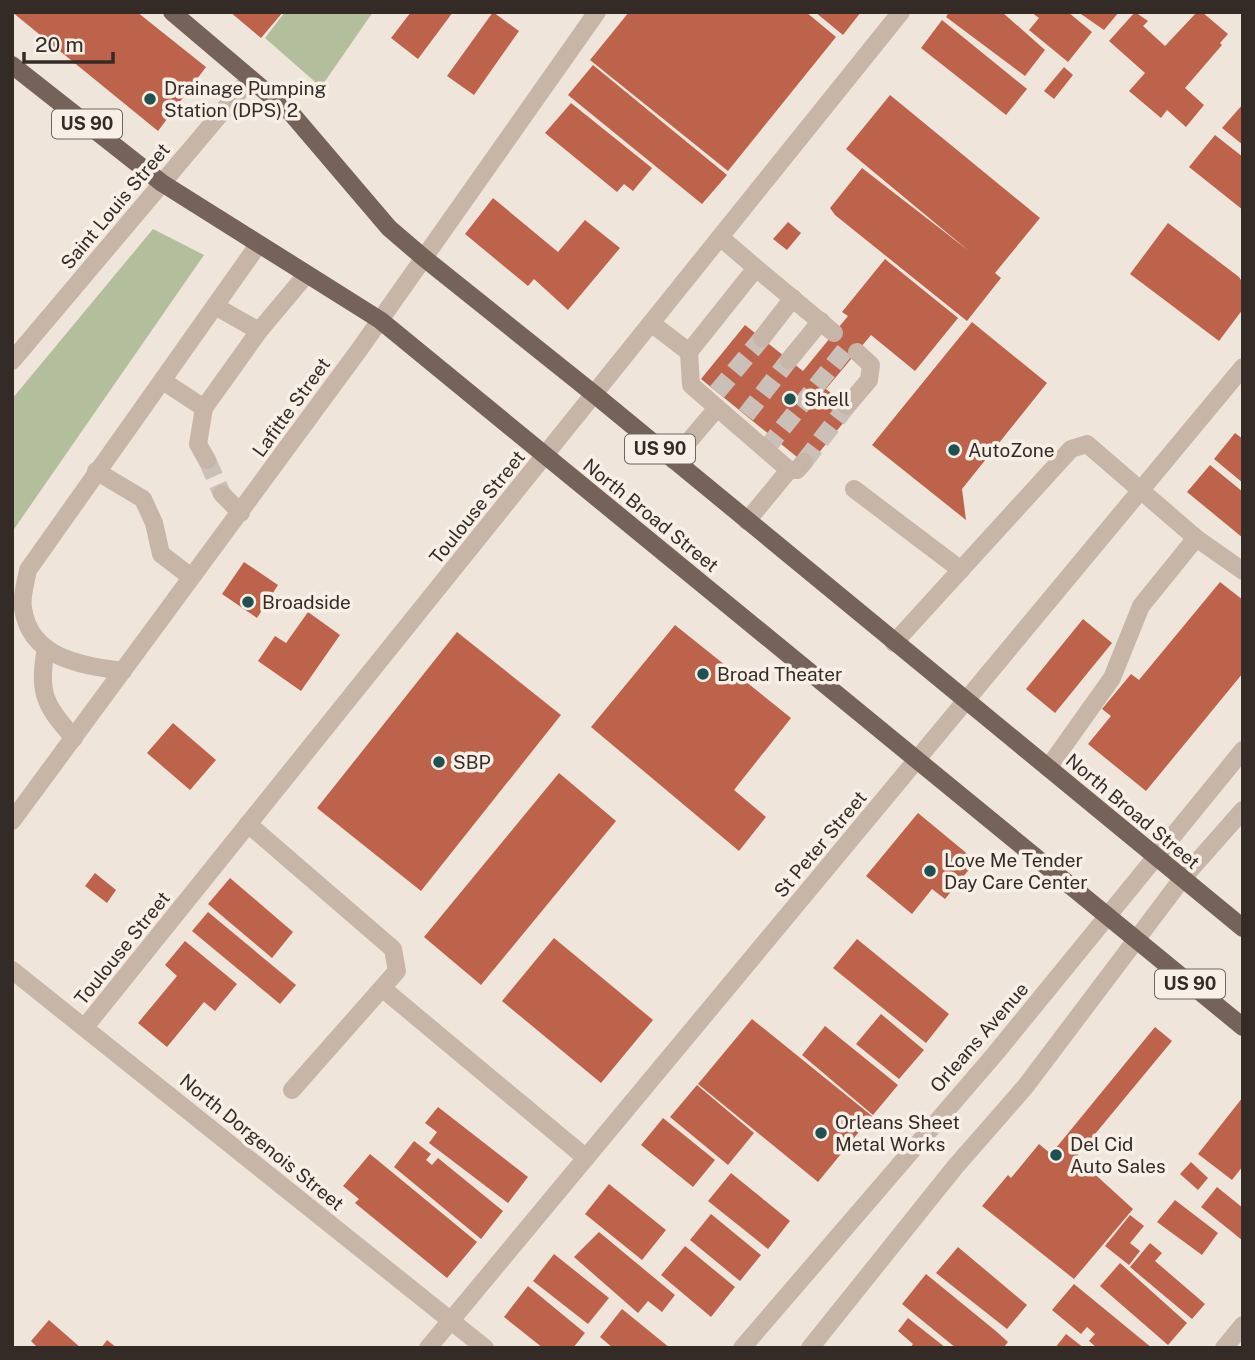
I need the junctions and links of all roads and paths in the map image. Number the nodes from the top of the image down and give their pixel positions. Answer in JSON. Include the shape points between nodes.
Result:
{"nodes":[{"id":1,"x":597,"y":12,"type":"edge"},
{"id":2,"x":901,"y":12,"type":"edge"},
{"id":3,"x":182,"y":15,"type":"edge"},
{"id":4,"x":12,"y":65,"type":"edge"},
{"id":5,"x":250,"y":79,"type":"junction"},
{"id":6,"x":162,"y":183,"type":"junction"},
{"id":7,"x":720,"y":237,"type":"junction"},
{"id":8,"x":258,"y":245,"type":"junction"},
{"id":9,"x":424,"y":258,"type":"junction"},
{"id":10,"x":756,"y":268,"type":"junction"},
{"id":11,"x":306,"y":275,"type":"junction"},
{"id":12,"x":793,"y":298,"type":"junction"},
{"id":13,"x":215,"y":306,"type":"junction"},
{"id":14,"x":380,"y":320,"type":"junction"},
{"id":15,"x":651,"y":323,"type":"junction"},
{"id":16,"x":259,"y":331,"type":"junction"},
{"id":17,"x":762,"y":338,"type":"tunnel mouth"},
{"id":18,"x":689,"y":352,"type":"junction"},
{"id":19,"x":857,"y":352,"type":"dead end"},
{"id":20,"x":789,"y":360,"type":"tunnel mouth"},
{"id":21,"x":12,"y":361,"type":"edge"},
{"id":22,"x":1243,"y":367,"type":"edge"},
{"id":23,"x":163,"y":381,"type":"junction"},
{"id":24,"x":594,"y":394,"type":"junction"},
{"id":25,"x":714,"y":400,"type":"junction"},
{"id":26,"x":847,"y":406,"type":"tunnel mouth"},
{"id":27,"x":204,"y":408,"type":"junction"},
{"id":28,"x":544,"y":456,"type":"junction"},
{"id":29,"x":207,"y":460,"type":"tunnel mouth"},
{"id":30,"x":673,"y":460,"type":"junction"},
{"id":31,"x":96,"y":471,"type":"junction"},
{"id":32,"x":854,"y":489,"type":"dead end"},
{"id":33,"x":1141,"y":490,"type":"junction"},
{"id":34,"x":222,"y":494,"type":"tunnel mouth"},
{"id":35,"x":241,"y":513,"type":"junction"},
{"id":36,"x":747,"y":522,"type":"junction"},
{"id":37,"x":1196,"y":537,"type":"junction"},
{"id":38,"x":961,"y":570,"type":"junction"},
{"id":39,"x":1243,"y":571,"type":"edge"},
{"id":40,"x":191,"y":577,"type":"junction"},
{"id":41,"x":894,"y":643,"type":"junction"},
{"id":42,"x":46,"y":648,"type":"junction"},
{"id":43,"x":122,"y":671,"type":"junction"},
{"id":44,"x":965,"y":703,"type":"junction"},
{"id":45,"x":74,"y":738,"type":"junction"},
{"id":46,"x":1243,"y":750,"type":"edge"},
{"id":47,"x":918,"y":759,"type":"junction"},
{"id":48,"x":1048,"y":768,"type":"junction"},
{"id":49,"x":1242,"y":813,"type":"edge"},
{"id":50,"x":12,"y":821,"type":"edge"},
{"id":51,"x":248,"y":824,"type":"junction"},
{"id":52,"x":1157,"y":858,"type":"junction"},
{"id":53,"x":1182,"y":879,"type":"junction"},
{"id":54,"x":1107,"y":917,"type":"junction"},
{"id":55,"x":1243,"y":928,"type":"edge"},
{"id":56,"x":1137,"y":941,"type":"junction"},
{"id":57,"x":12,"y":970,"type":"edge"},
{"id":58,"x":382,"y":988,"type":"junction"},
{"id":59,"x":85,"y":1027,"type":"junction"},
{"id":60,"x":1243,"y":1027,"type":"edge"},
{"id":61,"x":292,"y":1090,"type":"dead end"},
{"id":62,"x":586,"y":1158,"type":"junction"},
{"id":63,"x":451,"y":1319,"type":"junction"},
{"id":64,"x":1243,"y":1325,"type":"edge"},
{"id":65,"x":428,"y":1348,"type":"edge"},
{"id":66,"x":485,"y":1348,"type":"edge"},
{"id":67,"x":742,"y":1348,"type":"edge"},
{"id":68,"x":810,"y":1348,"type":"edge"},
{"id":69,"x":1224,"y":1348,"type":"edge"}],
"edges":[{"from":1,"to":9,"type":"street","name":"Lafitte Street"},
{"from":2,"to":7,"type":"street","name":"Toulouse Street"},
{"from":3,"to":5,"type":"main road","name":"North Broad Street","number":"US 90"},
{"from":4,"to":6,"type":"main road","name":"North Broad Street","number":"US 90"},
{"from":5,"to":6,"type":"street","name":"Saint Louis Street"},
{"from":5,"to":9,"type":"main road","name":"North Broad Street","number":"US 90","via":[[291,113],[389,228]]},
{"from":6,"to":8,"type":"main road","name":"North Broad Street","number":"US 90"},
{"from":6,"to":21,"type":"street","name":"Saint Louis Street"},
{"from":7,"to":10,"type":"street"},
{"from":7,"to":15,"type":"street","name":"Toulouse Street"},
{"from":8,"to":11,"type":"main road","name":"North Broad Street","number":"US 90"},
{"from":8,"to":13,"type":"street"},
{"from":9,"to":14,"type":"street","name":"Lafitte Street"},
{"from":9,"to":24,"type":"main road","name":"North Broad Street","number":"US 90"},
{"from":10,"to":12,"type":"street"},
{"from":10,"to":18,"type":"street"},
{"from":11,"to":14,"type":"main road","name":"North Broad Street","number":"US 90"},
{"from":11,"to":16,"type":"street"},
{"from":12,"to":17,"type":"street"},
{"from":12,"to":20,"type":"street","via":[[828,327]]},
{"from":13,"to":16,"type":"street"},
{"from":13,"to":23,"type":"street"},
{"from":14,"to":28,"type":"main road","name":"North Broad Street","number":"US 90"},
{"from":14,"to":35,"type":"street","name":"Lafitte Street"},
{"from":15,"to":18,"type":"street"},
{"from":15,"to":24,"type":"street","name":"Toulouse Street"},
{"from":16,"to":27,"type":"street"},
{"from":18,"to":25,"type":"street","via":[[691,386]]},
{"from":19,"to":26,"type":"street","via":[[871,365],[869,380]]},
{"from":22,"to":33,"type":"street","name":"St Peter Street"},
{"from":23,"to":27,"type":"street"},
{"from":23,"to":31,"type":"street"},
{"from":24,"to":28,"type":"street","name":"Toulouse Street"},
{"from":24,"to":30,"type":"main road","name":"North Broad Street","number":"US 90"},
{"from":25,"to":30,"type":"street"},
{"from":25,"to":36,"type":"street","via":[[796,466]]},
{"from":27,"to":29,"type":"street","via":[[198,444]]},
{"from":28,"to":47,"type":"main road","name":"North Broad Street","number":"US 90"},
{"from":28,"to":51,"type":"street","name":"Toulouse Street"},
{"from":30,"to":36,"type":"main road","name":"North Broad Street","number":"US 90"},
{"from":31,"to":40,"type":"street","via":[[143,499],[161,554]]},
{"from":31,"to":42,"type":"street","via":[[28,570],[22,607],[30,631]]},
{"from":32,"to":38,"type":"street"},
{"from":33,"to":37,"type":"street"},
{"from":33,"to":38,"type":"street","via":[[1087,443],[1070,449]]},
{"from":33,"to":44,"type":"street","name":"St Peter Street"},
{"from":34,"to":35,"type":"street"},
{"from":35,"to":40,"type":"street","name":"Lafitte Street"},
{"from":36,"to":41,"type":"main road","name":"North Broad Street","number":"US 90"},
{"from":37,"to":39,"type":"street"},
{"from":37,"to":48,"type":"street","via":[[1142,607],[1112,678]]},
{"from":38,"to":41,"type":"street"},
{"from":40,"to":43,"type":"street","name":"Lafitte Street"},
{"from":41,"to":44,"type":"main road","name":"North Broad Street","number":"US 90"},
{"from":42,"to":43,"type":"street","via":[[72,663]]},
{"from":42,"to":45,"type":"street","via":[[40,680],[51,713]]},
{"from":43,"to":45,"type":"street","name":"Lafitte Street"},
{"from":44,"to":47,"type":"street","name":"St Peter Street"},
{"from":44,"to":48,"type":"main road","name":"North Broad Street","number":"US 90"},
{"from":45,"to":50,"type":"street","name":"Lafitte Street"},
{"from":46,"to":52,"type":"street","name":"Orleans Avenue"},
{"from":47,"to":54,"type":"main road","name":"North Broad Street","number":"US 90"},
{"from":47,"to":62,"type":"street","name":"St Peter Street"},
{"from":48,"to":52,"type":"main road","name":"North Broad Street","number":"US 90"},
{"from":49,"to":53,"type":"street"},
{"from":51,"to":58,"type":"street","via":[[393,949],[397,971]]},
{"from":51,"to":59,"type":"street","name":"Toulouse Street"},
{"from":52,"to":53,"type":"main road","name":"North Broad Street","number":"US 90"},
{"from":52,"to":54,"type":"street","name":"Orleans Avenue"},
{"from":53,"to":55,"type":"main road","name":"North Broad Street","number":"US 90"},
{"from":53,"to":56,"type":"street"},
{"from":54,"to":56,"type":"main road","name":"North Broad Street","number":"US 90"},
{"from":54,"to":67,"type":"street","name":"Orleans Avenue"},
{"from":56,"to":60,"type":"main road","name":"North Broad Street","number":"US 90"},
{"from":56,"to":68,"type":"street","via":[[1025,1087]]},
{"from":57,"to":59,"type":"street","name":"North Dorgenois Street"},
{"from":58,"to":61,"type":"street"},
{"from":58,"to":62,"type":"street"},
{"from":59,"to":63,"type":"street","name":"North Dorgenois Street"},
{"from":62,"to":63,"type":"street","name":"St Peter Street"},
{"from":63,"to":65,"type":"street","name":"St Peter Street"},
{"from":63,"to":66,"type":"street","name":"North Dorgenois Street"},
{"from":64,"to":69,"type":"street"}]}
